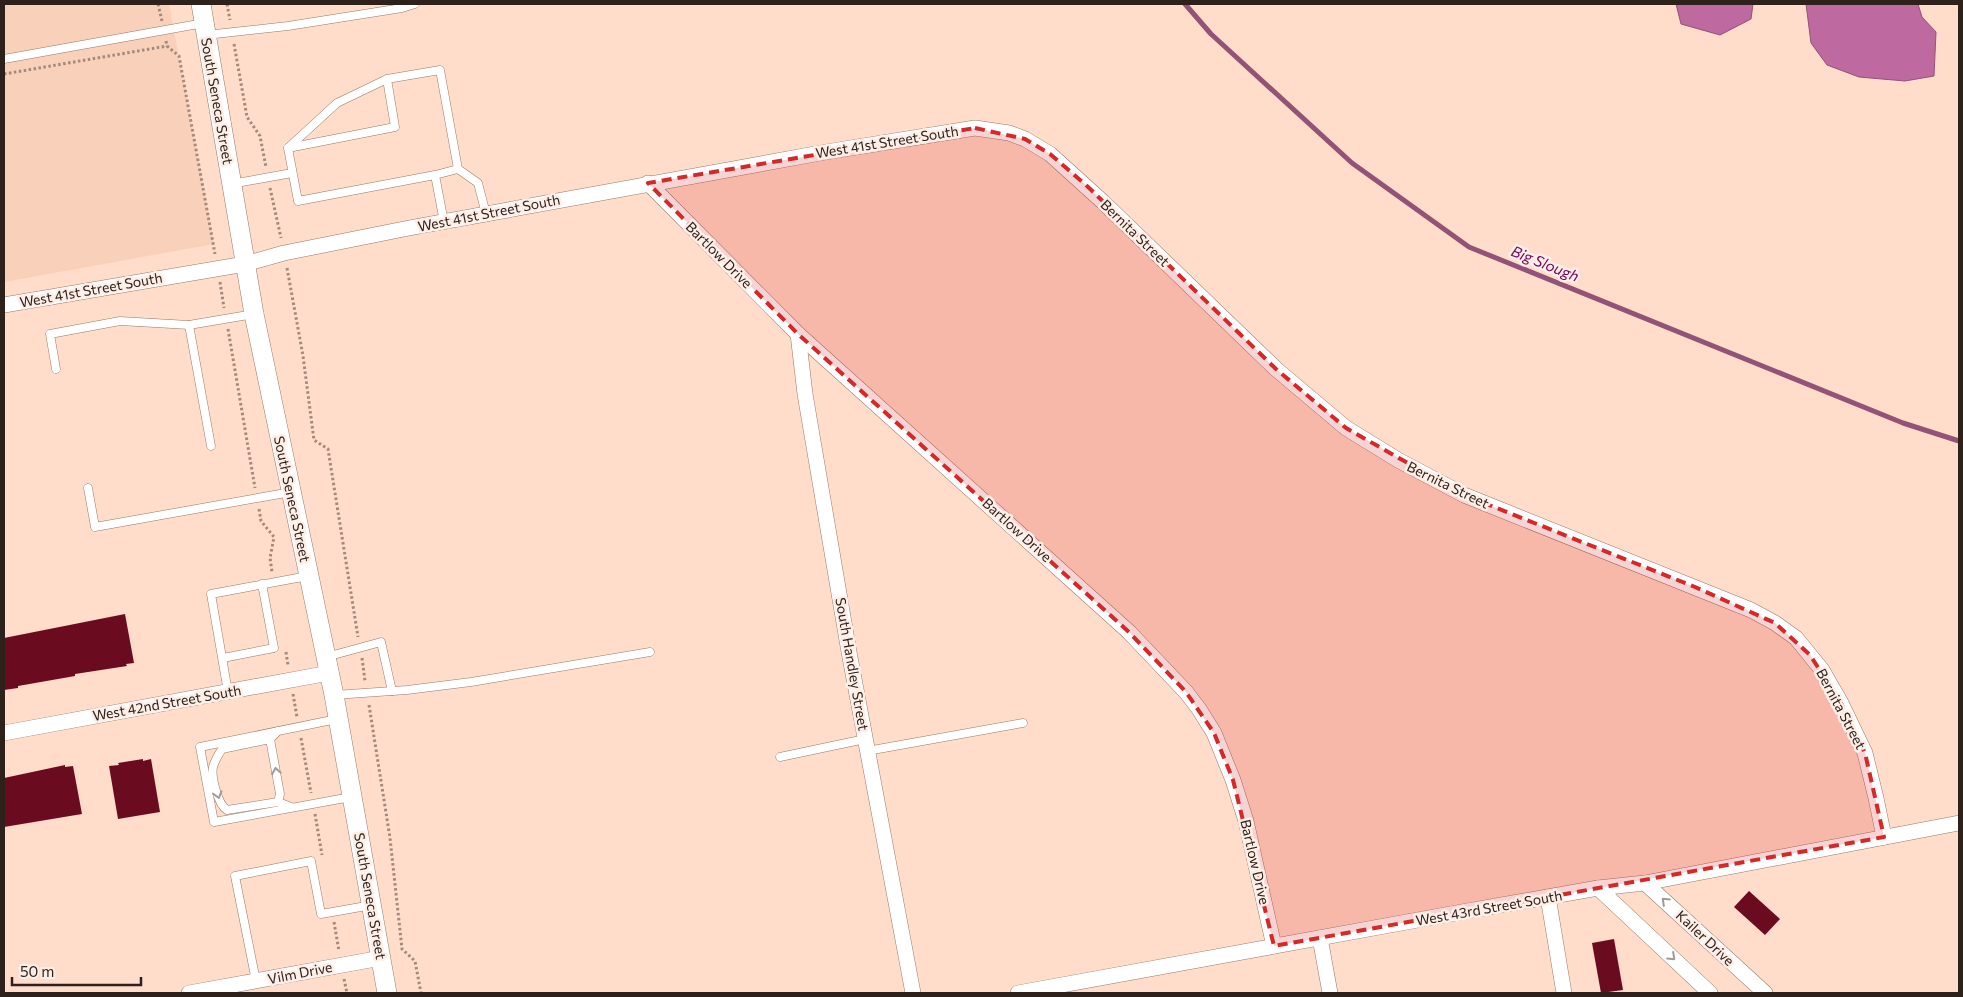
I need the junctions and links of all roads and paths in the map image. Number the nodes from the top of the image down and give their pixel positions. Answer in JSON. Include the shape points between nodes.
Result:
{"nodes":[{"id":1,"x":200,"y":4,"type":"edge"},
{"id":2,"x":227,"y":4,"type":"edge"},
{"id":3,"x":414,"y":4,"type":"edge"},
{"id":4,"x":205,"y":29,"type":"junction"},
{"id":5,"x":232,"y":32,"type":"junction"},
{"id":6,"x":167,"y":46,"type":"dead end"},
{"id":7,"x":4,"y":59,"type":"edge"},
{"id":8,"x":4,"y":74,"type":"edge"},
{"id":9,"x":387,"y":79,"type":"junction"},
{"id":10,"x":975,"y":128,"type":"joint"},
{"id":11,"x":288,"y":148,"type":"junction"},
{"id":12,"x":458,"y":170,"type":"junction"},
{"id":13,"x":292,"y":173,"type":"junction"},
{"id":14,"x":436,"y":175,"type":"junction"},
{"id":15,"x":268,"y":178,"type":"junction"},
{"id":16,"x":648,"y":183,"type":"junction"},
{"id":17,"x":231,"y":184,"type":"junction"},
{"id":18,"x":486,"y":214,"type":"junction"},
{"id":19,"x":444,"y":222,"type":"junction"},
{"id":20,"x":284,"y":253,"type":"junction"},
{"id":21,"x":245,"y":264,"type":"junction"},
{"id":22,"x":4,"y":305,"type":"edge"},
{"id":23,"x":254,"y":314,"type":"junction"},
{"id":24,"x":189,"y":325,"type":"junction"},
{"id":25,"x":798,"y":334,"type":"junction"},
{"id":26,"x":56,"y":369,"type":"dead end"},
{"id":27,"x":211,"y":446,"type":"dead end"},
{"id":28,"x":88,"y":488,"type":"dead end"},
{"id":29,"x":291,"y":492,"type":"junction"},
{"id":30,"x":308,"y":576,"type":"junction"},
{"id":31,"x":262,"y":584,"type":"junction"},
{"id":32,"x":360,"y":648,"type":"junction"},
{"id":33,"x":650,"y":652,"type":"dead end"},
{"id":34,"x":222,"y":658,"type":"junction"},
{"id":35,"x":328,"y":665,"type":"junction"},
{"id":36,"x":392,"y":691,"type":"junction"},
{"id":37,"x":228,"y":692,"type":"junction"},
{"id":38,"x":367,"y":693,"type":"junction"},
{"id":39,"x":334,"y":695,"type":"junction"},
{"id":40,"x":338,"y":719,"type":"junction"},
{"id":41,"x":1023,"y":723,"type":"dead end"},
{"id":42,"x":278,"y":731,"type":"junction"},
{"id":43,"x":4,"y":733,"type":"edge"},
{"id":44,"x":270,"y":739,"type":"junction"},
{"id":45,"x":866,"y":745,"type":"junction"},
{"id":46,"x":780,"y":757,"type":"dead end"},
{"id":47,"x":353,"y":796,"type":"junction"},
{"id":48,"x":278,"y":802,"type":"junction"},
{"id":49,"x":292,"y":807,"type":"junction"},
{"id":50,"x":1959,"y":823,"type":"edge"},
{"id":51,"x":1884,"y":837,"type":"junction"},
{"id":52,"x":1645,"y":883,"type":"junction"},
{"id":53,"x":1598,"y":888,"type":"junction"},
{"id":54,"x":1548,"y":897,"type":"junction"},
{"id":55,"x":372,"y":905,"type":"junction"},
{"id":56,"x":1320,"y":938,"type":"junction"},
{"id":57,"x":1274,"y":946,"type":"junction"},
{"id":58,"x":381,"y":958,"type":"junction"},
{"id":59,"x":256,"y":981,"type":"junction"},
{"id":60,"x":1098,"y":986,"type":"edge"},
{"id":61,"x":189,"y":993,"type":"edge"},
{"id":62,"x":387,"y":993,"type":"edge"},
{"id":63,"x":421,"y":993,"type":"edge"},
{"id":64,"x":913,"y":993,"type":"edge"},
{"id":65,"x":1018,"y":993,"type":"edge"},
{"id":66,"x":1330,"y":993,"type":"edge"},
{"id":67,"x":1564,"y":993,"type":"edge"},
{"id":68,"x":1710,"y":993,"type":"edge"},
{"id":69,"x":1765,"y":993,"type":"edge"}],
"edges":[{"from":1,"to":4,"type":"street","name":"South Seneca Street"},
{"from":2,"to":5,"type":"path"},
{"from":3,"to":5,"type":"lane","via":[[288,26]]},
{"from":4,"to":5,"type":"lane"},
{"from":4,"to":7,"type":"lane"},
{"from":4,"to":17,"type":"street","name":"South Seneca Street"},
{"from":5,"to":15,"type":"path","via":[[247,117],[260,136]]},
{"from":6,"to":8,"type":"path"},
{"from":9,"to":11,"type":"lane","via":[[337,104]]},
{"from":9,"to":11,"type":"lane","via":[[395,127]]},
{"from":9,"to":12,"type":"lane","via":[[440,70]]},
{"from":10,"to":16,"type":"street","name":"West 41st Street South"},
{"from":10,"to":51,"type":"street","name":"Bernita Street","via":[[1009,133],[1050,154],[1118,215],[1276,369],[1346,428],[1464,495],[1751,610],[1796,638],[1822,670],[1864,753]]},
{"from":11,"to":13,"type":"lane"},
{"from":12,"to":14,"type":"lane"},
{"from":12,"to":18,"type":"lane","via":[[478,183]]},
{"from":13,"to":14,"type":"lane","via":[[298,201]]},
{"from":13,"to":15,"type":"lane"},
{"from":14,"to":19,"type":"lane"},
{"from":15,"to":17,"type":"lane"},
{"from":15,"to":20,"type":"path"},
{"from":16,"to":18,"type":"street","name":"West 41st Street South"},
{"from":16,"to":25,"type":"street","name":"Bartlow Drive"},
{"from":17,"to":21,"type":"street","name":"South Seneca Street"},
{"from":18,"to":19,"type":"street","name":"West 41st Street South"},
{"from":19,"to":20,"type":"street","name":"West 41st Street South"},
{"from":20,"to":21,"type":"street","name":"West 41st Street South"},
{"from":20,"to":32,"type":"path","via":[[314,440],[328,449]]},
{"from":21,"to":22,"type":"street","name":"West 41st Street South"},
{"from":21,"to":23,"type":"street","name":"South Seneca Street"},
{"from":23,"to":24,"type":"lane"},
{"from":23,"to":29,"type":"street","name":"South Seneca Street"},
{"from":24,"to":26,"type":"lane","via":[[120,321],[50,334]]},
{"from":24,"to":27,"type":"lane"},
{"from":25,"to":45,"type":"street","name":"South Handley Street","via":[[806,402]]},
{"from":25,"to":57,"type":"street","name":"Bartlow Drive","via":[[1129,632],[1199,708],[1214,733],[1246,821]]},
{"from":28,"to":29,"type":"lane","via":[[95,527]]},
{"from":29,"to":30,"type":"street","name":"South Seneca Street"},
{"from":30,"to":31,"type":"lane"},
{"from":30,"to":35,"type":"street","name":"South Seneca Street"},
{"from":31,"to":34,"type":"lane","via":[[211,594]]},
{"from":31,"to":34,"type":"lane","via":[[274,648]]},
{"from":32,"to":35,"type":"lane"},
{"from":32,"to":36,"type":"lane","via":[[381,642]]},
{"from":32,"to":38,"type":"path"},
{"from":33,"to":36,"type":"lane","via":[[471,682]]},
{"from":34,"to":37,"type":"lane"},
{"from":35,"to":37,"type":"street","name":"West 42nd Street South"},
{"from":35,"to":39,"type":"street","name":"South Seneca Street"},
{"from":36,"to":38,"type":"lane"},
{"from":37,"to":43,"type":"street","name":"West 42nd Street South"},
{"from":38,"to":39,"type":"lane"},
{"from":38,"to":63,"type":"path","via":[[390,838],[402,949],[415,961]]},
{"from":39,"to":40,"type":"street","name":"South Seneca Street"},
{"from":40,"to":42,"type":"lane"},
{"from":40,"to":47,"type":"street","name":"South Seneca Street"},
{"from":41,"to":45,"type":"lane"},
{"from":42,"to":44,"type":"lane"},
{"from":42,"to":49,"type":"lane","via":[[200,747],[205,775],[214,822]]},
{"from":48,"to":44,"type":"lane","one_way":true,"via":[[280,794]]},
{"from":44,"to":48,"type":"lane","one_way":true,"via":[[222,749],[212,769],[223,808],[228,810]]},
{"from":45,"to":46,"type":"lane"},
{"from":45,"to":64,"type":"street","name":"South Handley Street"},
{"from":47,"to":49,"type":"lane"},
{"from":47,"to":55,"type":"street","name":"South Seneca Street"},
{"from":48,"to":49,"type":"lane"},
{"from":50,"to":51,"type":"street","name":"West 43rd Street South"},
{"from":51,"to":52,"type":"street","name":"West 43rd Street South"},
{"from":52,"to":53,"type":"street","name":"West 43rd Street South"},
{"from":69,"to":52,"type":"street","name":"Kailer Drive","one_way":true},
{"from":53,"to":54,"type":"street","name":"West 43rd Street South"},
{"from":53,"to":68,"type":"street","one_way":true},
{"from":54,"to":56,"type":"street","name":"West 43rd Street South"},
{"from":54,"to":67,"type":"street"},
{"from":55,"to":58,"type":"street","name":"South Seneca Street"},
{"from":55,"to":59,"type":"lane","via":[[321,914],[312,861],[235,876]]},
{"from":56,"to":57,"type":"street","name":"West 43rd Street South"},
{"from":56,"to":66,"type":"street"},
{"from":57,"to":60,"type":"street","name":"West 43rd Street South"},
{"from":58,"to":59,"type":"street","name":"Vilm Drive"},
{"from":58,"to":62,"type":"street","name":"South Seneca Street"},
{"from":59,"to":61,"type":"street","name":"Vilm Drive"},
{"from":60,"to":65,"type":"street","name":"West 43rd Street South"}]}
